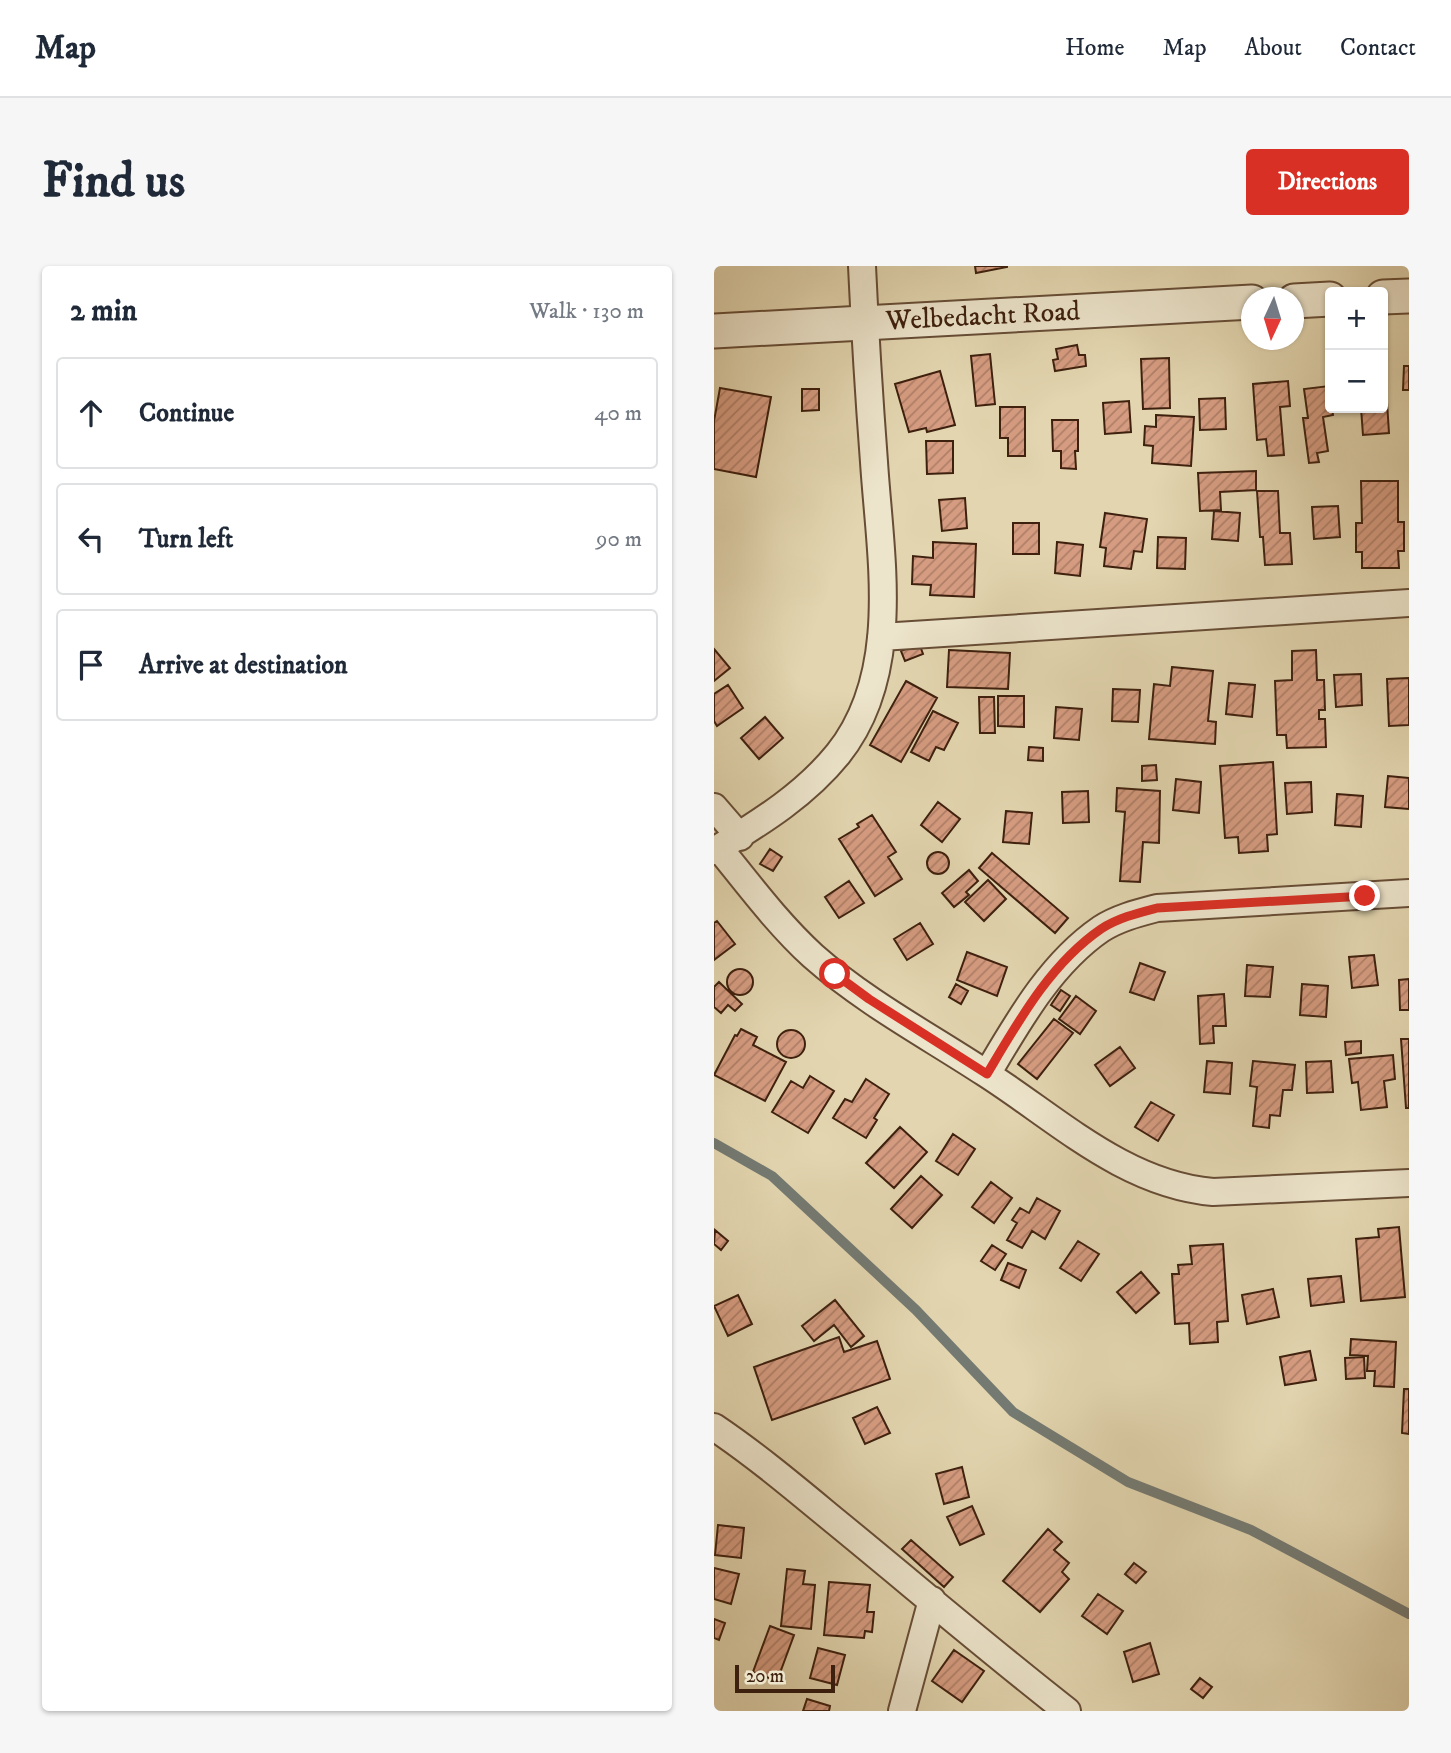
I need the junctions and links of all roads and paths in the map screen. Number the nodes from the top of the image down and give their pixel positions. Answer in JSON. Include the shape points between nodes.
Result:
{"nodes":[{"id":1,"x":862,"y":266,"type":"edge"},
{"id":2,"x":1409,"y":296,"type":"edge"},
{"id":3,"x":1388,"y":297,"type":"edge"},
{"id":4,"x":1325,"y":299,"type":"edge"},
{"id":5,"x":1304,"y":300,"type":"edge"},
{"id":6,"x":1241,"y":302,"type":"edge"},
{"id":7,"x":864,"y":321,"type":"junction"},
{"id":8,"x":714,"y":331,"type":"edge"},
{"id":9,"x":1409,"y":603,"type":"edge"},
{"id":10,"x":881,"y":637,"type":"junction"},
{"id":11,"x":714,"y":807,"type":"edge"},
{"id":12,"x":724,"y":845,"type":"edge"},
{"id":13,"x":1409,"y":893,"type":"edge"},
{"id":14,"x":987,"y":1074,"type":"junction"},
{"id":15,"x":1409,"y":1183,"type":"edge"},
{"id":16,"x":714,"y":1427,"type":"edge"},
{"id":17,"x":932,"y":1600,"type":"junction"},
{"id":18,"x":902,"y":1711,"type":"edge"},
{"id":19,"x":1067,"y":1711,"type":"edge"}],
"edges":[{"from":1,"to":7,"type":"street"},
{"from":2,"to":3,"type":"street"},
{"from":4,"to":5,"type":"street"},
{"from":6,"to":7,"type":"street","name":"Welbedacht Road"},
{"from":7,"to":8,"type":"street","name":"Welbedacht Road"},
{"from":7,"to":10,"type":"street","via":[[883,604]]},
{"from":9,"to":10,"type":"street"},
{"from":10,"to":12,"type":"street","via":[[866,705],[839,753],[791,802]]},
{"from":11,"to":12,"type":"street"},
{"from":12,"to":14,"type":"street","via":[[776,918],[811,954],[869,999]]},
{"from":13,"to":14,"type":"street","via":[[1157,908],[1129,915],[1102,928],[1055,971]]},
{"from":14,"to":15,"type":"street","via":[[1112,1158],[1186,1189],[1250,1191]]},
{"from":16,"to":17,"type":"street"},
{"from":17,"to":18,"type":"street"},
{"from":17,"to":19,"type":"street"}]}
